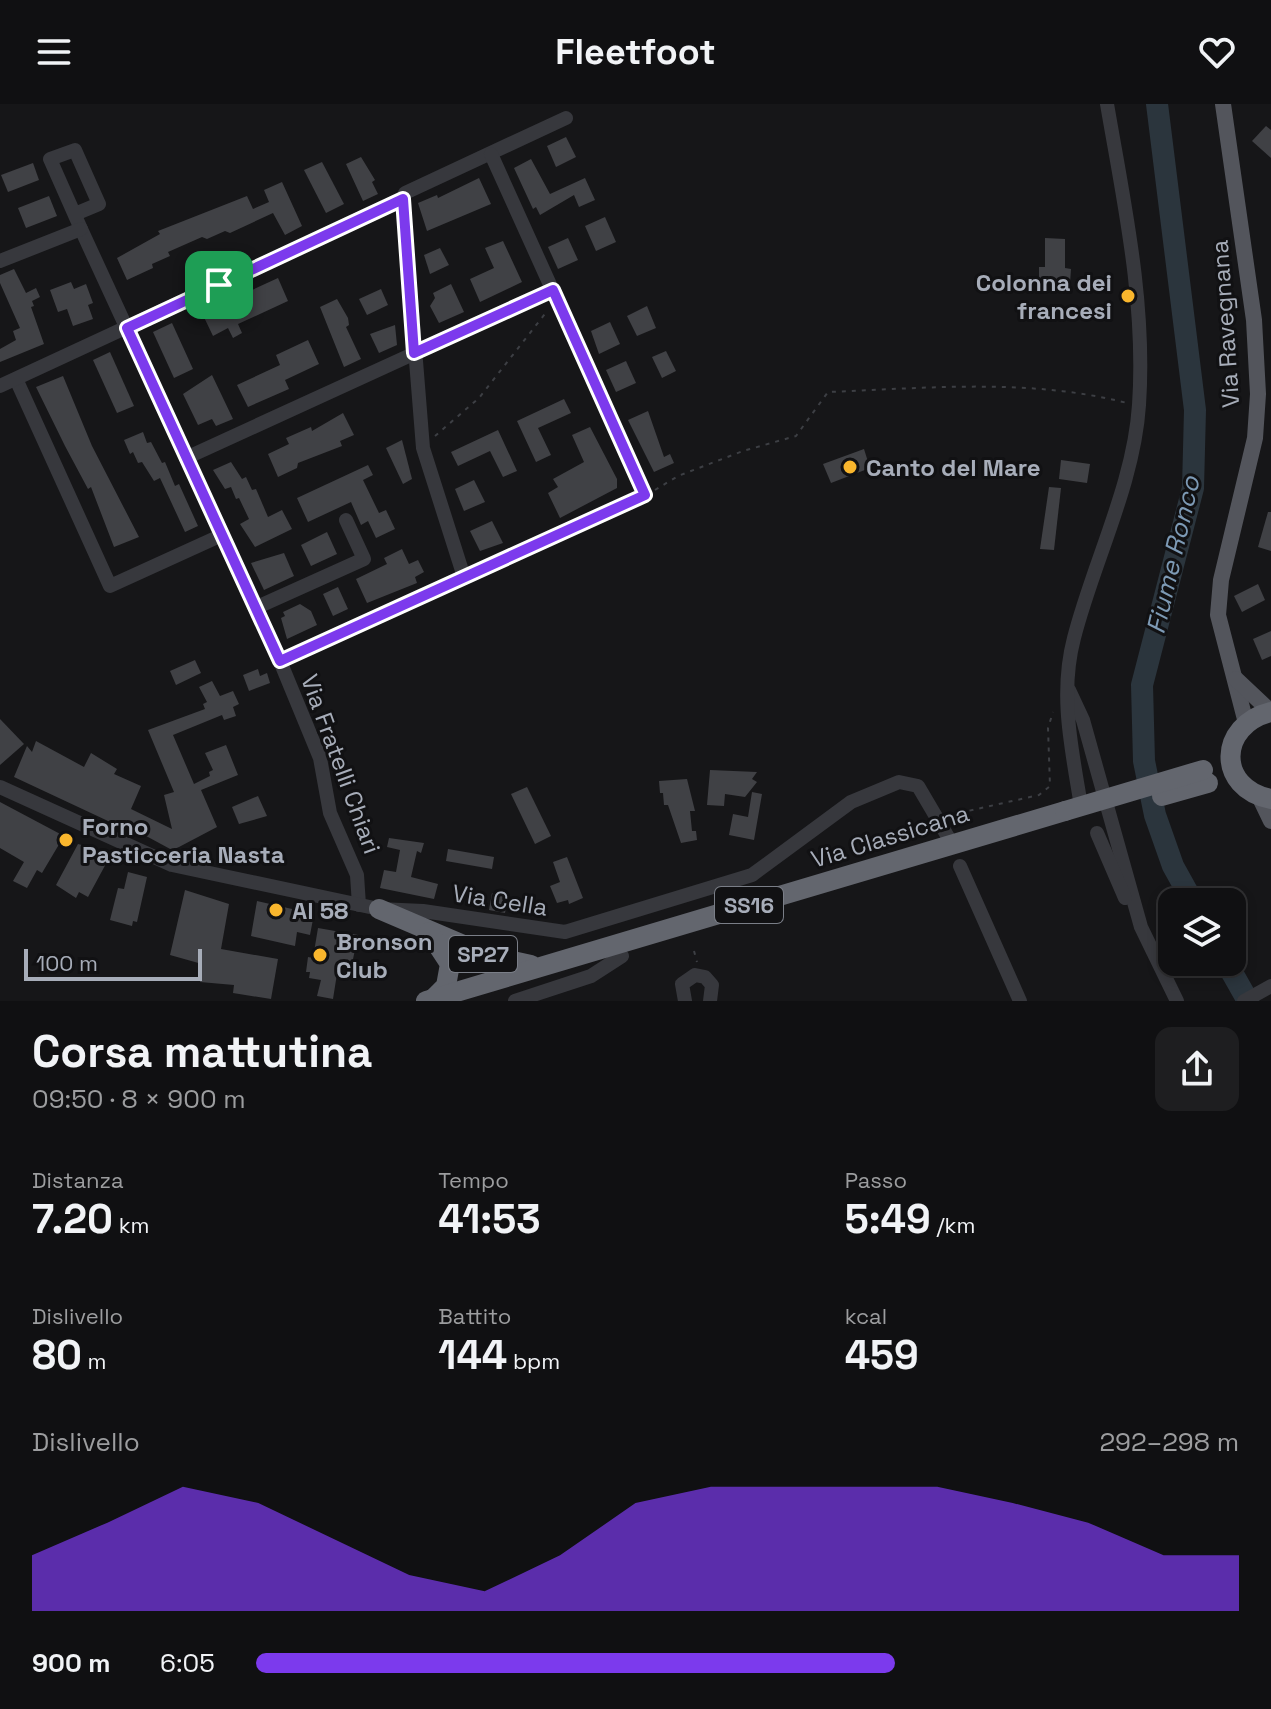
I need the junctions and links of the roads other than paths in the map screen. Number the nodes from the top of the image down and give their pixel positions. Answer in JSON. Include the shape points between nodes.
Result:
{"nodes":[{"id":1,"x":1107,"y":104,"type":"edge"},
{"id":2,"x":1223,"y":104,"type":"edge"},
{"id":3,"x":566,"y":118,"type":"dead end"},
{"id":4,"x":491,"y":154,"type":"junction"},
{"id":5,"x":403,"y":199,"type":"junction"},
{"id":6,"x":75,"y":214,"type":"junction"},
{"id":7,"x":81,"y":229,"type":"junction"},
{"id":8,"x":0,"y":261,"type":"edge"},
{"id":9,"x":555,"y":294,"type":"junction"},
{"id":10,"x":127,"y":328,"type":"junction"},
{"id":11,"x":414,"y":353,"type":"junction"},
{"id":12,"x":16,"y":379,"type":"junction"},
{"id":13,"x":0,"y":386,"type":"edge"},
{"id":14,"x":188,"y":457,"type":"junction"},
{"id":15,"x":346,"y":520,"type":"dead end"},
{"id":16,"x":222,"y":535,"type":"junction"},
{"id":17,"x":464,"y":577,"type":"junction"},
{"id":18,"x":255,"y":608,"type":"junction"},
{"id":19,"x":280,"y":661,"type":"junction"},
{"id":20,"x":1236,"y":679,"type":"junction"},
{"id":21,"x":1067,"y":686,"type":"junction"},
{"id":22,"x":1271,"y":712,"type":"edge"},
{"id":23,"x":1246,"y":723,"type":"junction"},
{"id":24,"x":1233,"y":768,"type":"junction"},
{"id":25,"x":0,"y":787,"type":"edge"},
{"id":26,"x":1265,"y":798,"type":"edge"},
{"id":27,"x":1072,"y":813,"type":"junction"},
{"id":28,"x":1271,"y":821,"type":"edge"},
{"id":29,"x":1097,"y":833,"type":"dead end"},
{"id":30,"x":948,"y":837,"type":"dead end"},
{"id":31,"x":960,"y":866,"type":"dead end"},
{"id":32,"x":369,"y":907,"type":"junction"},
{"id":33,"x":1141,"y":927,"type":"junction"},
{"id":34,"x":426,"y":929,"type":"junction"},
{"id":35,"x":622,"y":956,"type":"junction"},
{"id":36,"x":543,"y":966,"type":"junction"},
{"id":37,"x":1271,"y":986,"type":"edge"},
{"id":38,"x":429,"y":1000,"type":"edge"},
{"id":39,"x":474,"y":1001,"type":"edge"},
{"id":40,"x":515,"y":1001,"type":"edge"},
{"id":41,"x":685,"y":1001,"type":"edge"},
{"id":42,"x":710,"y":1001,"type":"edge"},
{"id":43,"x":1020,"y":1001,"type":"edge"},
{"id":44,"x":1177,"y":1001,"type":"edge"},
{"id":45,"x":1244,"y":1001,"type":"edge"}],
"edges":[{"from":1,"to":21,"type":"street","via":[[1138,291],[1139,407],[1117,511],[1073,639]]},
{"from":2,"to":20,"type":"main road","name":"Via Ravegnana","via":[[1254,320],[1258,394],[1255,438],[1221,580],[1218,615]]},
{"from":3,"to":4,"type":"street"},
{"from":4,"to":5,"type":"street","via":[[405,193]]},
{"from":4,"to":9,"type":"street"},
{"from":5,"to":10,"type":"street"},
{"from":5,"to":11,"type":"street"},
{"from":6,"to":6,"type":"street","name":"Via Fratelli Chiari","via":[[50,159],[75,150],[99,204]]},
{"from":6,"to":7,"type":"street","name":"Via Fratelli Chiari"},
{"from":7,"to":8,"type":"street"},
{"from":7,"to":10,"type":"street","name":"Via Fratelli Chiari"},
{"from":9,"to":11,"type":"street"},
{"from":9,"to":17,"type":"street","via":[[645,495]]},
{"from":10,"to":12,"type":"street"},
{"from":10,"to":14,"type":"street","name":"Via Fratelli Chiari"},
{"from":11,"to":14,"type":"street"},
{"from":11,"to":17,"type":"street","via":[[423,448]]},
{"from":12,"to":13,"type":"street"},
{"from":12,"to":16,"type":"street","via":[[110,586]]},
{"from":14,"to":16,"type":"street","name":"Via Fratelli Chiari"},
{"from":15,"to":18,"type":"street","via":[[364,559]]},
{"from":16,"to":18,"type":"street","name":"Via Fratelli Chiari"},
{"from":17,"to":19,"type":"street"},
{"from":18,"to":19,"type":"street","name":"Via Fratelli Chiari"},
{"from":19,"to":32,"type":"street","name":"Via Fratelli Chiari","via":[[320,758],[330,813]]},
{"from":20,"to":22,"type":"main road"},
{"from":20,"to":23,"type":"main road","name":"Via Ravegnana"},
{"from":21,"to":27,"type":"street"},
{"from":21,"to":33,"type":"street","via":[[1083,720]]},
{"from":22,"to":23,"type":"highway"},
{"from":23,"to":24,"type":"highway","via":[[1233,740]]},
{"from":24,"to":26,"type":"highway","via":[[1245,788]]},
{"from":24,"to":27,"type":"highway","name":"Via Classicana","number":"SS16","bridge":true},
{"from":25,"to":32,"type":"street","name":"Via Cella","number":"SP27","via":[[172,865]]},
{"from":26,"to":28,"type":"main road"},
{"from":27,"to":35,"type":"highway","name":"Via Classicana","number":"SS16"},
{"from":27,"to":36,"type":"highway","name":"Via Classicana","number":"SS16"},
{"from":29,"to":33,"type":"street"},
{"from":30,"to":32,"type":"street","name":"Via Cella","via":[[918,786],[890,784],[830,815],[752,875],[565,932]]},
{"from":31,"to":43,"type":"street"},
{"from":32,"to":34,"type":"highway","number":"SP27"},
{"from":33,"to":44,"type":"street"},
{"from":34,"to":36,"type":"highway","number":"SP27","via":[[500,960]]},
{"from":34,"to":38,"type":"highway","number":"SP27","via":[[450,964],[446,986]]},
{"from":35,"to":39,"type":"highway","name":"Via Classicana","number":"SS16"},
{"from":35,"to":40,"type":"street","via":[[591,976]]},
{"from":36,"to":38,"type":"highway","name":"Via Classicana","number":"SS16"},
{"from":37,"to":45,"type":"street"},
{"from":41,"to":42,"type":"street","via":[[682,984],[695,975],[712,985]]}]}
